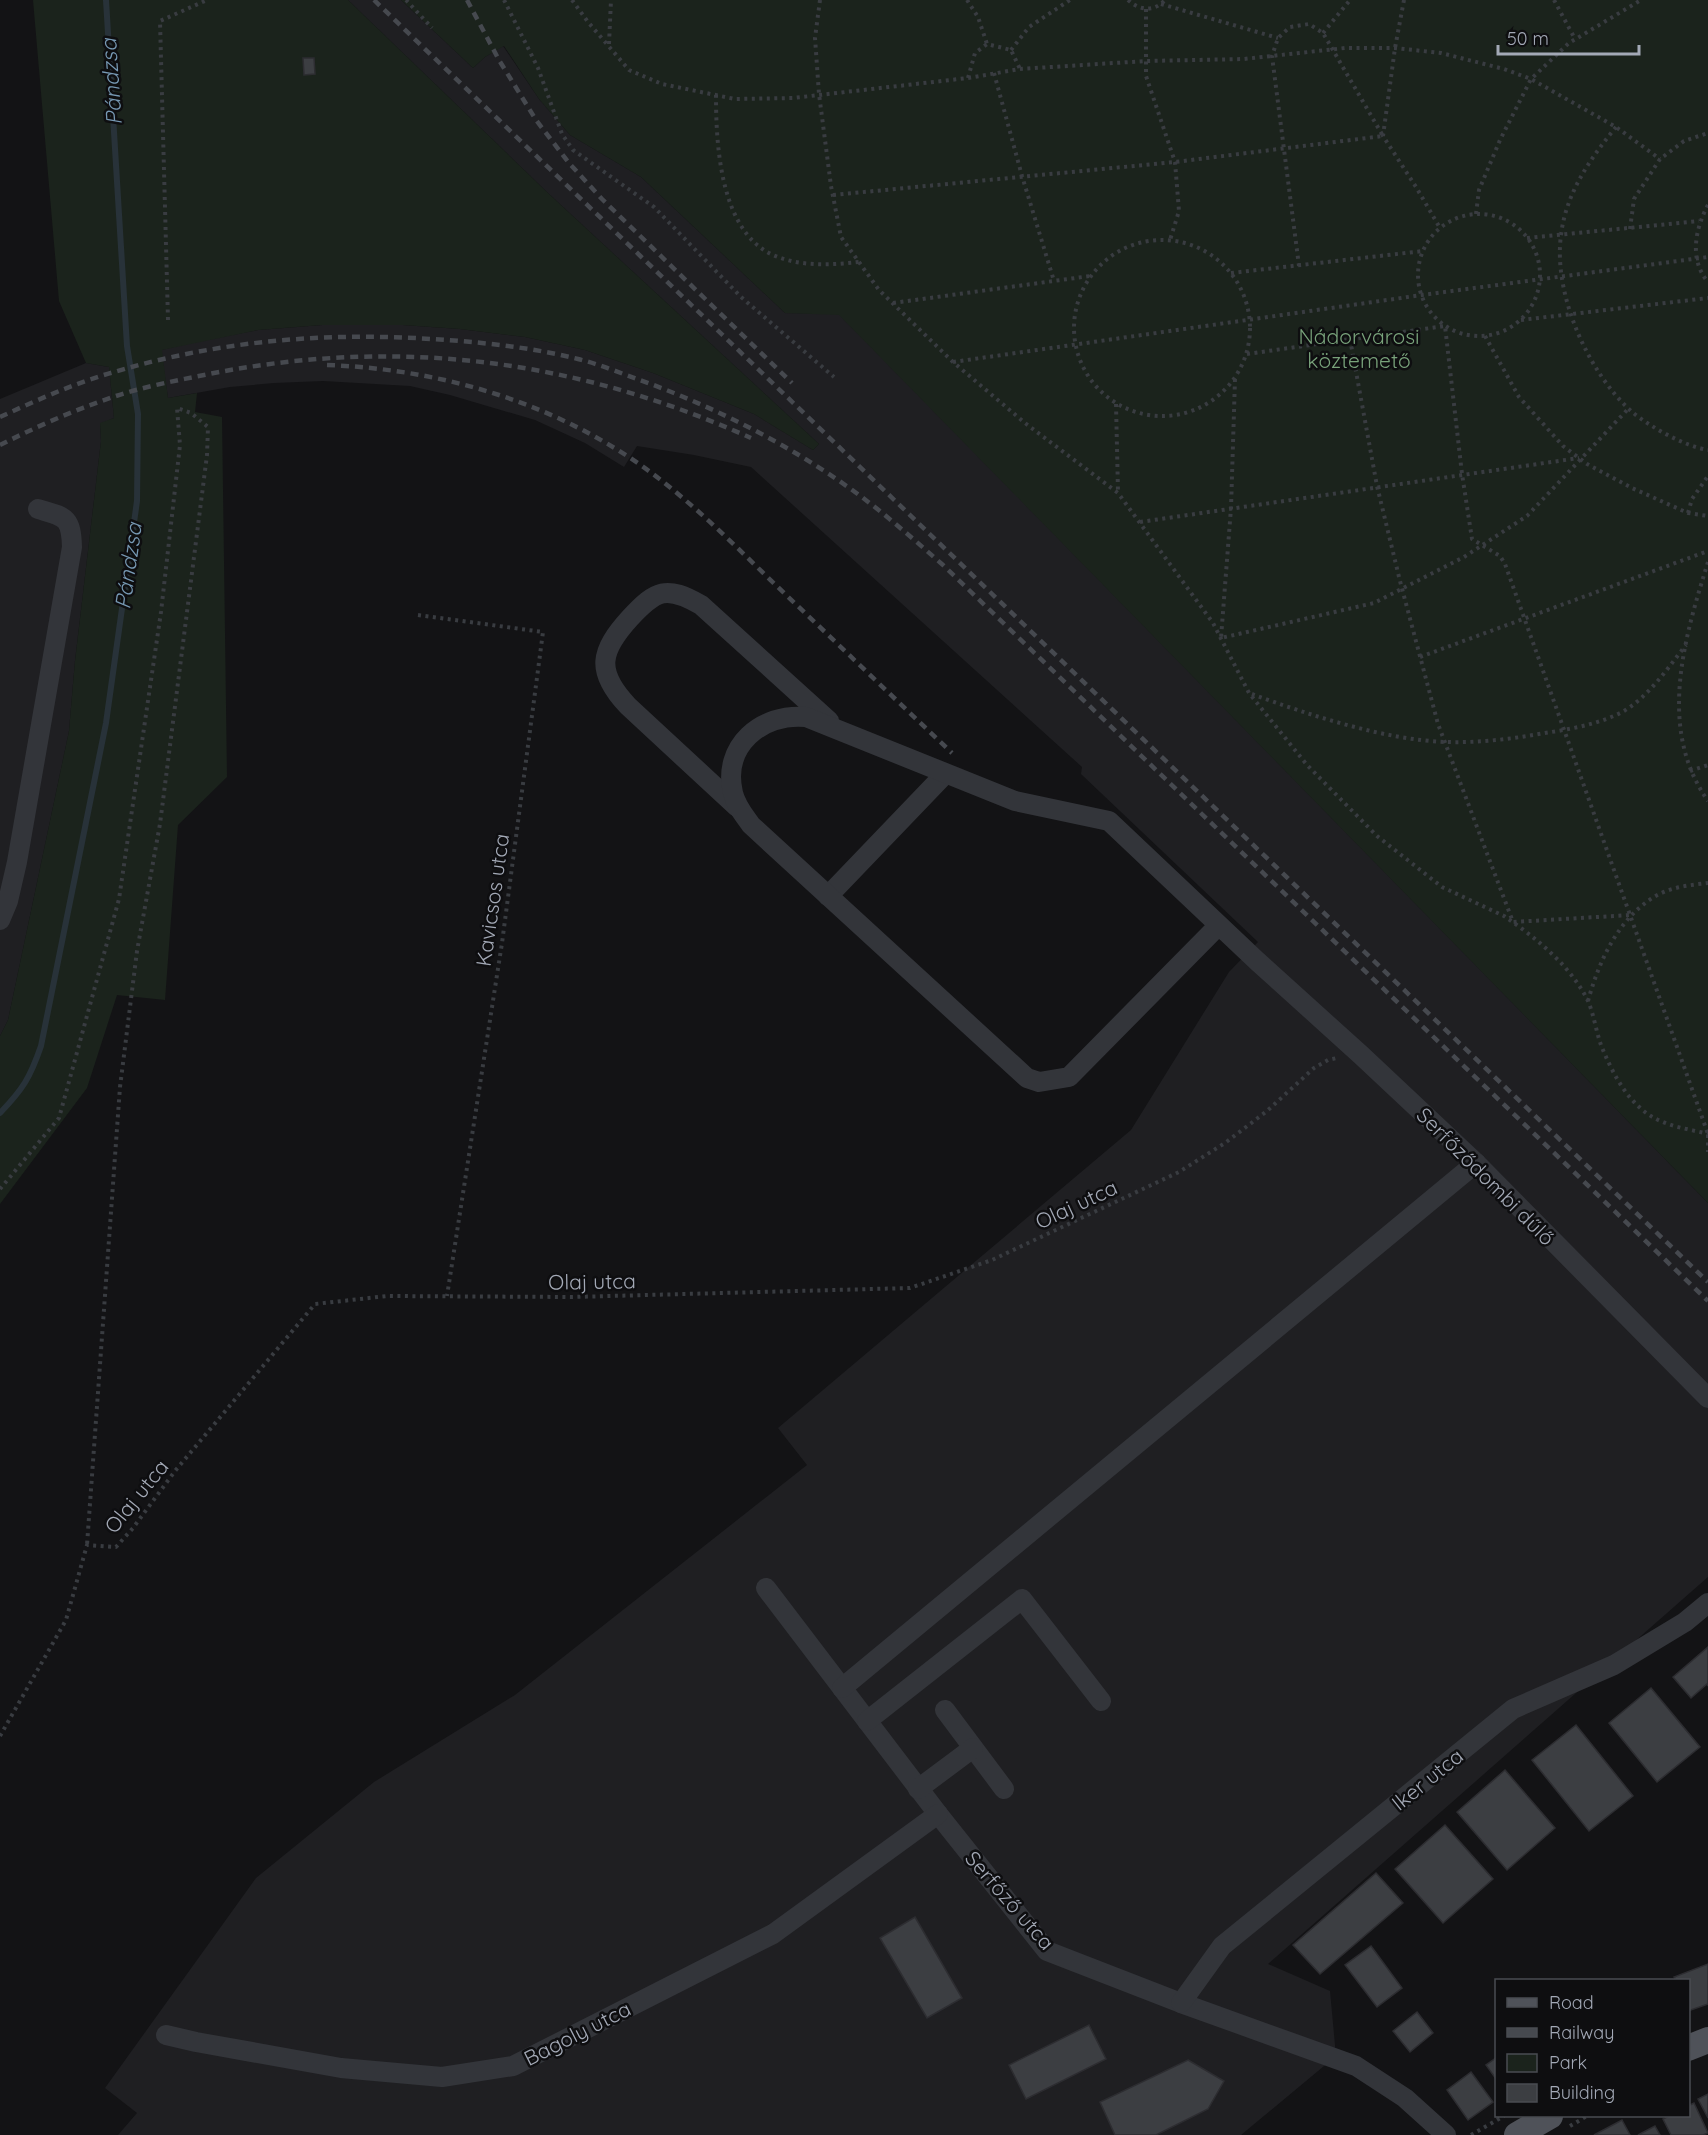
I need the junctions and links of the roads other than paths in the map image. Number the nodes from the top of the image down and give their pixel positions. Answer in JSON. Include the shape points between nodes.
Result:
{"nodes":[{"id":1,"x":38,"y":509,"type":"dead end"},
{"id":2,"x":839,"y":731,"type":"junction"},
{"id":3,"x":945,"y":774,"type":"junction"},
{"id":4,"x":739,"y":809,"type":"junction"},
{"id":5,"x":9,"y":860,"type":"edge"},
{"id":6,"x":828,"y":896,"type":"junction"},
{"id":7,"x":0,"y":920,"type":"edge"},
{"id":8,"x":1219,"y":925,"type":"junction"},
{"id":9,"x":1476,"y":1163,"type":"junction"},
{"id":10,"x":1708,"y":1398,"type":"edge"},
{"id":11,"x":766,"y":1588,"type":"dead end"},
{"id":12,"x":1708,"y":1603,"type":"edge"},
{"id":13,"x":842,"y":1688,"type":"junction"},
{"id":14,"x":1101,"y":1701,"type":"dead end"},
{"id":15,"x":945,"y":1710,"type":"dead end"},
{"id":16,"x":867,"y":1721,"type":"junction"},
{"id":17,"x":973,"y":1748,"type":"junction"},
{"id":18,"x":918,"y":1789,"type":"junction"},
{"id":19,"x":1004,"y":1789,"type":"dead end"},
{"id":20,"x":938,"y":1814,"type":"junction"},
{"id":21,"x":1181,"y":2003,"type":"junction"},
{"id":22,"x":166,"y":2035,"type":"dead end"},
{"id":23,"x":1708,"y":2040,"type":"edge"},
{"id":24,"x":1690,"y":2048,"type":"edge"},
{"id":25,"x":1547,"y":2117,"type":"edge"},
{"id":26,"x":1446,"y":2135,"type":"edge"},
{"id":27,"x":1517,"y":2135,"type":"edge"}],
"edges":[{"from":1,"to":5,"type":"street","via":[[66,520],[71,528],[72,547]]},
{"from":2,"to":3,"type":"street","name":"Serfőződombi dűlő"},
{"from":2,"to":4,"type":"street","name":"Serfőződombi dűlő","via":[[806,717],[790,716],[760,726],[746,736],[731,781]]},
{"from":2,"to":4,"type":"street","via":[[701,605],[670,593],[647,600],[609,645],[609,680],[628,706]]},
{"from":3,"to":6,"type":"street"},
{"from":3,"to":8,"type":"street","name":"Serfőződombi dűlő","via":[[1015,801],[1109,821]]},
{"from":4,"to":6,"type":"street","via":[[751,825]]},
{"from":5,"to":7,"type":"street","via":[[8,901]]},
{"from":6,"to":8,"type":"street","via":[[1027,1078],[1039,1082],[1069,1077]]},
{"from":8,"to":9,"type":"street","name":"Serfőződombi dűlő"},
{"from":9,"to":10,"type":"street","name":"Serfőződombi dűlő"},
{"from":9,"to":13,"type":"street"},
{"from":11,"to":13,"type":"street","name":"Serfőző utca"},
{"from":12,"to":21,"type":"street","name":"Iker utca","via":[[1685,1622],[1614,1665],[1513,1709],[1222,1946]]},
{"from":13,"to":16,"type":"street","name":"Serfőző utca"},
{"from":14,"to":16,"type":"street","via":[[1022,1599]]},
{"from":15,"to":17,"type":"street"},
{"from":16,"to":18,"type":"street","name":"Serfőző utca"},
{"from":17,"to":18,"type":"street"},
{"from":17,"to":19,"type":"street"},
{"from":18,"to":20,"type":"street","name":"Serfőző utca"},
{"from":20,"to":21,"type":"street","name":"Serfőző utca","via":[[1047,1951]]},
{"from":20,"to":22,"type":"street","name":"Bagoly utca","via":[[773,1934],[513,2066],[442,2077],[341,2068]]},
{"from":21,"to":26,"type":"street","name":"Serfőző utca","via":[[1356,2066],[1405,2098]]},
{"from":23,"to":24,"type":"main road"},
{"from":25,"to":27,"type":"main road"}]}
